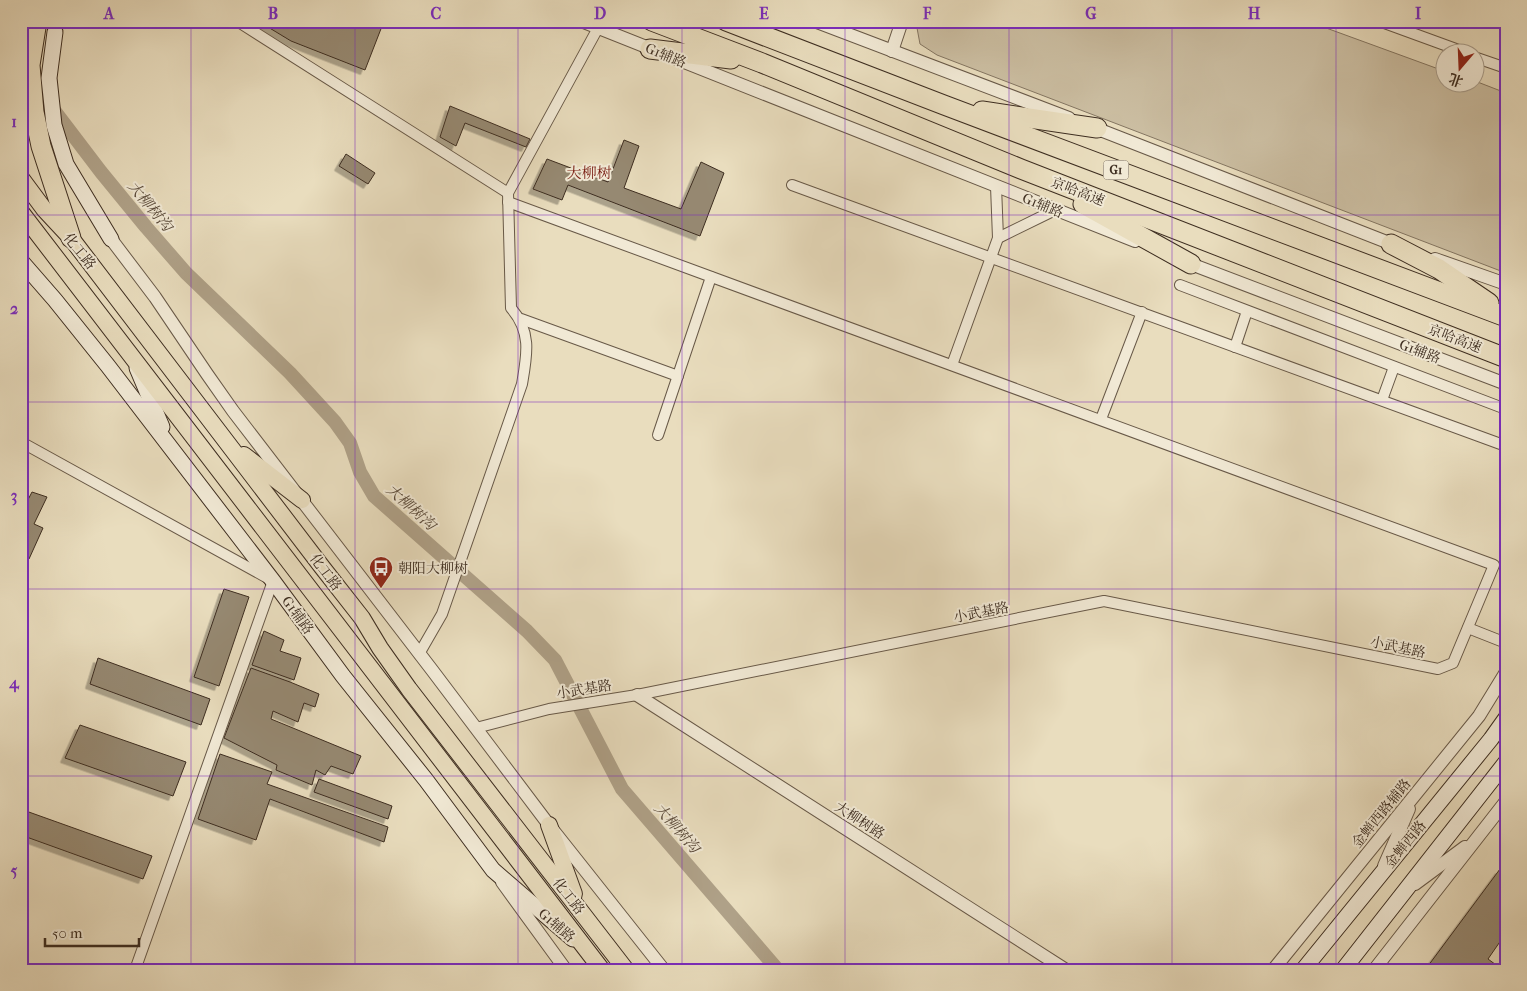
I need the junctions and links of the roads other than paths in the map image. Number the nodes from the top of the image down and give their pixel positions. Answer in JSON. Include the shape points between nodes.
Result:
{"nodes":[{"id":1,"x":237,"y":21,"type":"edge"},
{"id":2,"x":581,"y":21,"type":"edge"},
{"id":3,"x":652,"y":21,"type":"edge"},
{"id":4,"x":726,"y":21,"type":"edge"},
{"id":5,"x":814,"y":21,"type":"edge"},
{"id":6,"x":902,"y":21,"type":"edge"},
{"id":7,"x":1379,"y":21,"type":"edge"},
{"id":8,"x":37,"y":22,"type":"edge"},
{"id":9,"x":57,"y":27,"type":"edge"},
{"id":10,"x":598,"y":28,"type":"junction"},
{"id":11,"x":1437,"y":42,"type":"edge"},
{"id":12,"x":650,"y":48,"type":"junction"},
{"id":13,"x":892,"y":51,"type":"junction"},
{"id":14,"x":1484,"y":60,"type":"edge"},
{"id":15,"x":762,"y":63,"type":"junction"},
{"id":16,"x":1506,"y":68,"type":"edge"},
{"id":17,"x":944,"y":105,"type":"junction"},
{"id":18,"x":1097,"y":128,"type":"junction"},
{"id":19,"x":1021,"y":169,"type":"junction"},
{"id":20,"x":21,"y":178,"type":"edge"},
{"id":21,"x":792,"y":185,"type":"dead end"},
{"id":22,"x":996,"y":186,"type":"junction"},
{"id":23,"x":508,"y":197,"type":"junction"},
{"id":24,"x":1055,"y":210,"type":"junction"},
{"id":25,"x":21,"y":212,"type":"edge"},
{"id":26,"x":71,"y":238,"type":"junction"},
{"id":27,"x":998,"y":238,"type":"junction"},
{"id":28,"x":111,"y":239,"type":"joint"},
{"id":29,"x":1391,"y":244,"type":"junction"},
{"id":30,"x":991,"y":257,"type":"junction"},
{"id":31,"x":21,"y":261,"type":"edge"},
{"id":32,"x":1191,"y":264,"type":"junction"},
{"id":33,"x":711,"y":277,"type":"junction"},
{"id":34,"x":1506,"y":284,"type":"edge"},
{"id":35,"x":1180,"y":285,"type":"dead end"},
{"id":36,"x":1247,"y":311,"type":"junction"},
{"id":37,"x":1506,"y":311,"type":"edge"},
{"id":38,"x":1142,"y":312,"type":"junction"},
{"id":39,"x":1506,"y":317,"type":"edge"},
{"id":40,"x":521,"y":320,"type":"junction"},
{"id":41,"x":1234,"y":346,"type":"junction"},
{"id":42,"x":132,"y":357,"type":"junction"},
{"id":43,"x":1506,"y":358,"type":"edge"},
{"id":44,"x":952,"y":365,"type":"junction"},
{"id":45,"x":1394,"y":367,"type":"junction"},
{"id":46,"x":678,"y":376,"type":"junction"},
{"id":47,"x":1506,"y":384,"type":"edge"},
{"id":48,"x":1382,"y":400,"type":"junction"},
{"id":49,"x":1503,"y":408,"type":"dead end"},
{"id":50,"x":1101,"y":419,"type":"junction"},
{"id":51,"x":658,"y":435,"type":"dead end"},
{"id":52,"x":225,"y":440,"type":"junction"},
{"id":53,"x":21,"y":442,"type":"edge"},
{"id":54,"x":1506,"y":446,"type":"edge"},
{"id":55,"x":170,"y":448,"type":"junction"},
{"id":56,"x":302,"y":500,"type":"junction"},
{"id":57,"x":273,"y":581,"type":"junction"},
{"id":58,"x":1468,"y":628,"type":"junction"},
{"id":59,"x":1506,"y":643,"type":"edge"},
{"id":60,"x":419,"y":654,"type":"junction"},
{"id":61,"x":1506,"y":672,"type":"edge"},
{"id":62,"x":637,"y":694,"type":"junction"},
{"id":63,"x":1506,"y":718,"type":"edge"},
{"id":64,"x":476,"y":728,"type":"junction"},
{"id":65,"x":1506,"y":762,"type":"edge"},
{"id":66,"x":1416,"y":793,"type":"junction"},
{"id":67,"x":1506,"y":801,"type":"edge"},
{"id":68,"x":549,"y":825,"type":"junction"},
{"id":69,"x":1477,"y":838,"type":"junction"},
{"id":70,"x":494,"y":870,"type":"junction"},
{"id":71,"x":1379,"y":877,"type":"junction"},
{"id":72,"x":1404,"y":891,"type":"junction"},
{"id":73,"x":580,"y":910,"type":"junction"},
{"id":74,"x":591,"y":954,"type":"junction"},
{"id":75,"x":135,"y":970,"type":"edge"},
{"id":76,"x":566,"y":970,"type":"edge"},
{"id":77,"x":602,"y":970,"type":"edge"},
{"id":78,"x":626,"y":970,"type":"edge"},
{"id":79,"x":664,"y":970,"type":"edge"},
{"id":80,"x":1066,"y":970,"type":"edge"},
{"id":81,"x":1273,"y":970,"type":"edge"},
{"id":82,"x":1303,"y":970,"type":"edge"},
{"id":83,"x":1343,"y":970,"type":"edge"},
{"id":84,"x":1374,"y":970,"type":"edge"}],
"edges":[{"from":1,"to":23,"type":"street"},
{"from":2,"to":10,"type":"street","name":"G1辅路"},
{"from":3,"to":15,"type":"highway","name":"京哈高速","number":"G1"},
{"from":4,"to":17,"type":"highway","number":"G1"},
{"from":5,"to":13,"type":"street"},
{"from":6,"to":13,"type":"street"},
{"from":7,"to":11,"type":"street"},
{"from":8,"to":26,"type":"highway","via":[[30,65],[34,112],[41,146]]},
{"from":9,"to":28,"type":"main road","via":[[49,78],[54,125],[66,164]]},
{"from":10,"to":12,"type":"street","name":"G1辅路"},
{"from":10,"to":23,"type":"street"},
{"from":12,"to":15,"type":"highway"},
{"from":12,"to":22,"type":"street","name":"G1辅路"},
{"from":13,"to":18,"type":"street"},
{"from":14,"to":16,"type":"street"},
{"from":15,"to":19,"type":"highway","name":"京哈高速","number":"G1"},
{"from":17,"to":18,"type":"highway"},
{"from":17,"to":39,"type":"highway","number":"G1"},
{"from":18,"to":29,"type":"street"},
{"from":19,"to":32,"type":"highway"},
{"from":19,"to":43,"type":"highway","name":"京哈高速","number":"G1"},
{"from":20,"to":26,"type":"main road","name":"化工路"},
{"from":21,"to":30,"type":"street"},
{"from":22,"to":24,"type":"street","name":"G1辅路"},
{"from":22,"to":27,"type":"street"},
{"from":23,"to":33,"type":"street"},
{"from":23,"to":40,"type":"street","via":[[511,308]]},
{"from":24,"to":27,"type":"street"},
{"from":24,"to":32,"type":"street","name":"G1辅路"},
{"from":25,"to":42,"type":"main road","name":"化工路"},
{"from":26,"to":52,"type":"main road","name":"化工路"},
{"from":27,"to":30,"type":"street"},
{"from":28,"to":56,"type":"street","via":[[222,396]]},
{"from":29,"to":34,"type":"street"},
{"from":29,"to":37,"type":"highway","via":[[1439,269],[1485,301]]},
{"from":30,"to":38,"type":"street"},
{"from":30,"to":44,"type":"street"},
{"from":31,"to":55,"type":"main road","name":"G1辅路","via":[[90,343]]},
{"from":32,"to":47,"type":"street","name":"G1辅路"},
{"from":33,"to":44,"type":"street"},
{"from":33,"to":46,"type":"street"},
{"from":35,"to":36,"type":"street"},
{"from":36,"to":41,"type":"street"},
{"from":36,"to":45,"type":"street"},
{"from":38,"to":41,"type":"street"},
{"from":38,"to":50,"type":"street"},
{"from":40,"to":46,"type":"street"},
{"from":40,"to":60,"type":"street","via":[[527,350],[522,384],[448,599]]},
{"from":41,"to":48,"type":"street"},
{"from":42,"to":55,"type":"main road"},
{"from":42,"to":74,"type":"main road","name":"化工路"},
{"from":44,"to":50,"type":"street"},
{"from":45,"to":48,"type":"street"},
{"from":45,"to":49,"type":"street"},
{"from":46,"to":51,"type":"street"},
{"from":48,"to":54,"type":"street"},
{"from":50,"to":58,"type":"street","name":"小武基路","via":[[1494,565]]},
{"from":52,"to":56,"type":"main road"},
{"from":52,"to":73,"type":"main road","name":"化工路","via":[[362,618],[409,689]]},
{"from":53,"to":57,"type":"street"},
{"from":55,"to":57,"type":"main road","name":"G1辅路"},
{"from":56,"to":60,"type":"street"},
{"from":57,"to":70,"type":"main road","name":"G1辅路"},
{"from":57,"to":75,"type":"street"},
{"from":58,"to":59,"type":"street"},
{"from":58,"to":62,"type":"street","name":"小武基路","via":[[1453,663],[1438,669],[1104,601]]},
{"from":60,"to":64,"type":"street"},
{"from":61,"to":66,"type":"street","name":"金蝉西路辅路","via":[[1479,716]]},
{"from":62,"to":64,"type":"street","name":"小武基路","via":[[549,709]]},
{"from":62,"to":80,"type":"street","name":"大柳树路"},
{"from":63,"to":71,"type":"main road","name":"金蝉西路"},
{"from":64,"to":68,"type":"street"},
{"from":65,"to":72,"type":"main road","name":"金蝉西路"},
{"from":66,"to":71,"type":"street"},
{"from":66,"to":81,"type":"street","name":"金蝉西路辅路"},
{"from":67,"to":69,"type":"street"},
{"from":68,"to":73,"type":"main road"},
{"from":68,"to":79,"type":"street"},
{"from":69,"to":72,"type":"street"},
{"from":69,"to":84,"type":"street"},
{"from":70,"to":74,"type":"main road","name":"G1辅路"},
{"from":70,"to":76,"type":"street"},
{"from":71,"to":82,"type":"main road","name":"金蝉西路"},
{"from":72,"to":83,"type":"main road","name":"金蝉西路"},
{"from":73,"to":78,"type":"main road","name":"化工路"},
{"from":74,"to":77,"type":"main road","name":"化工路"}]}
